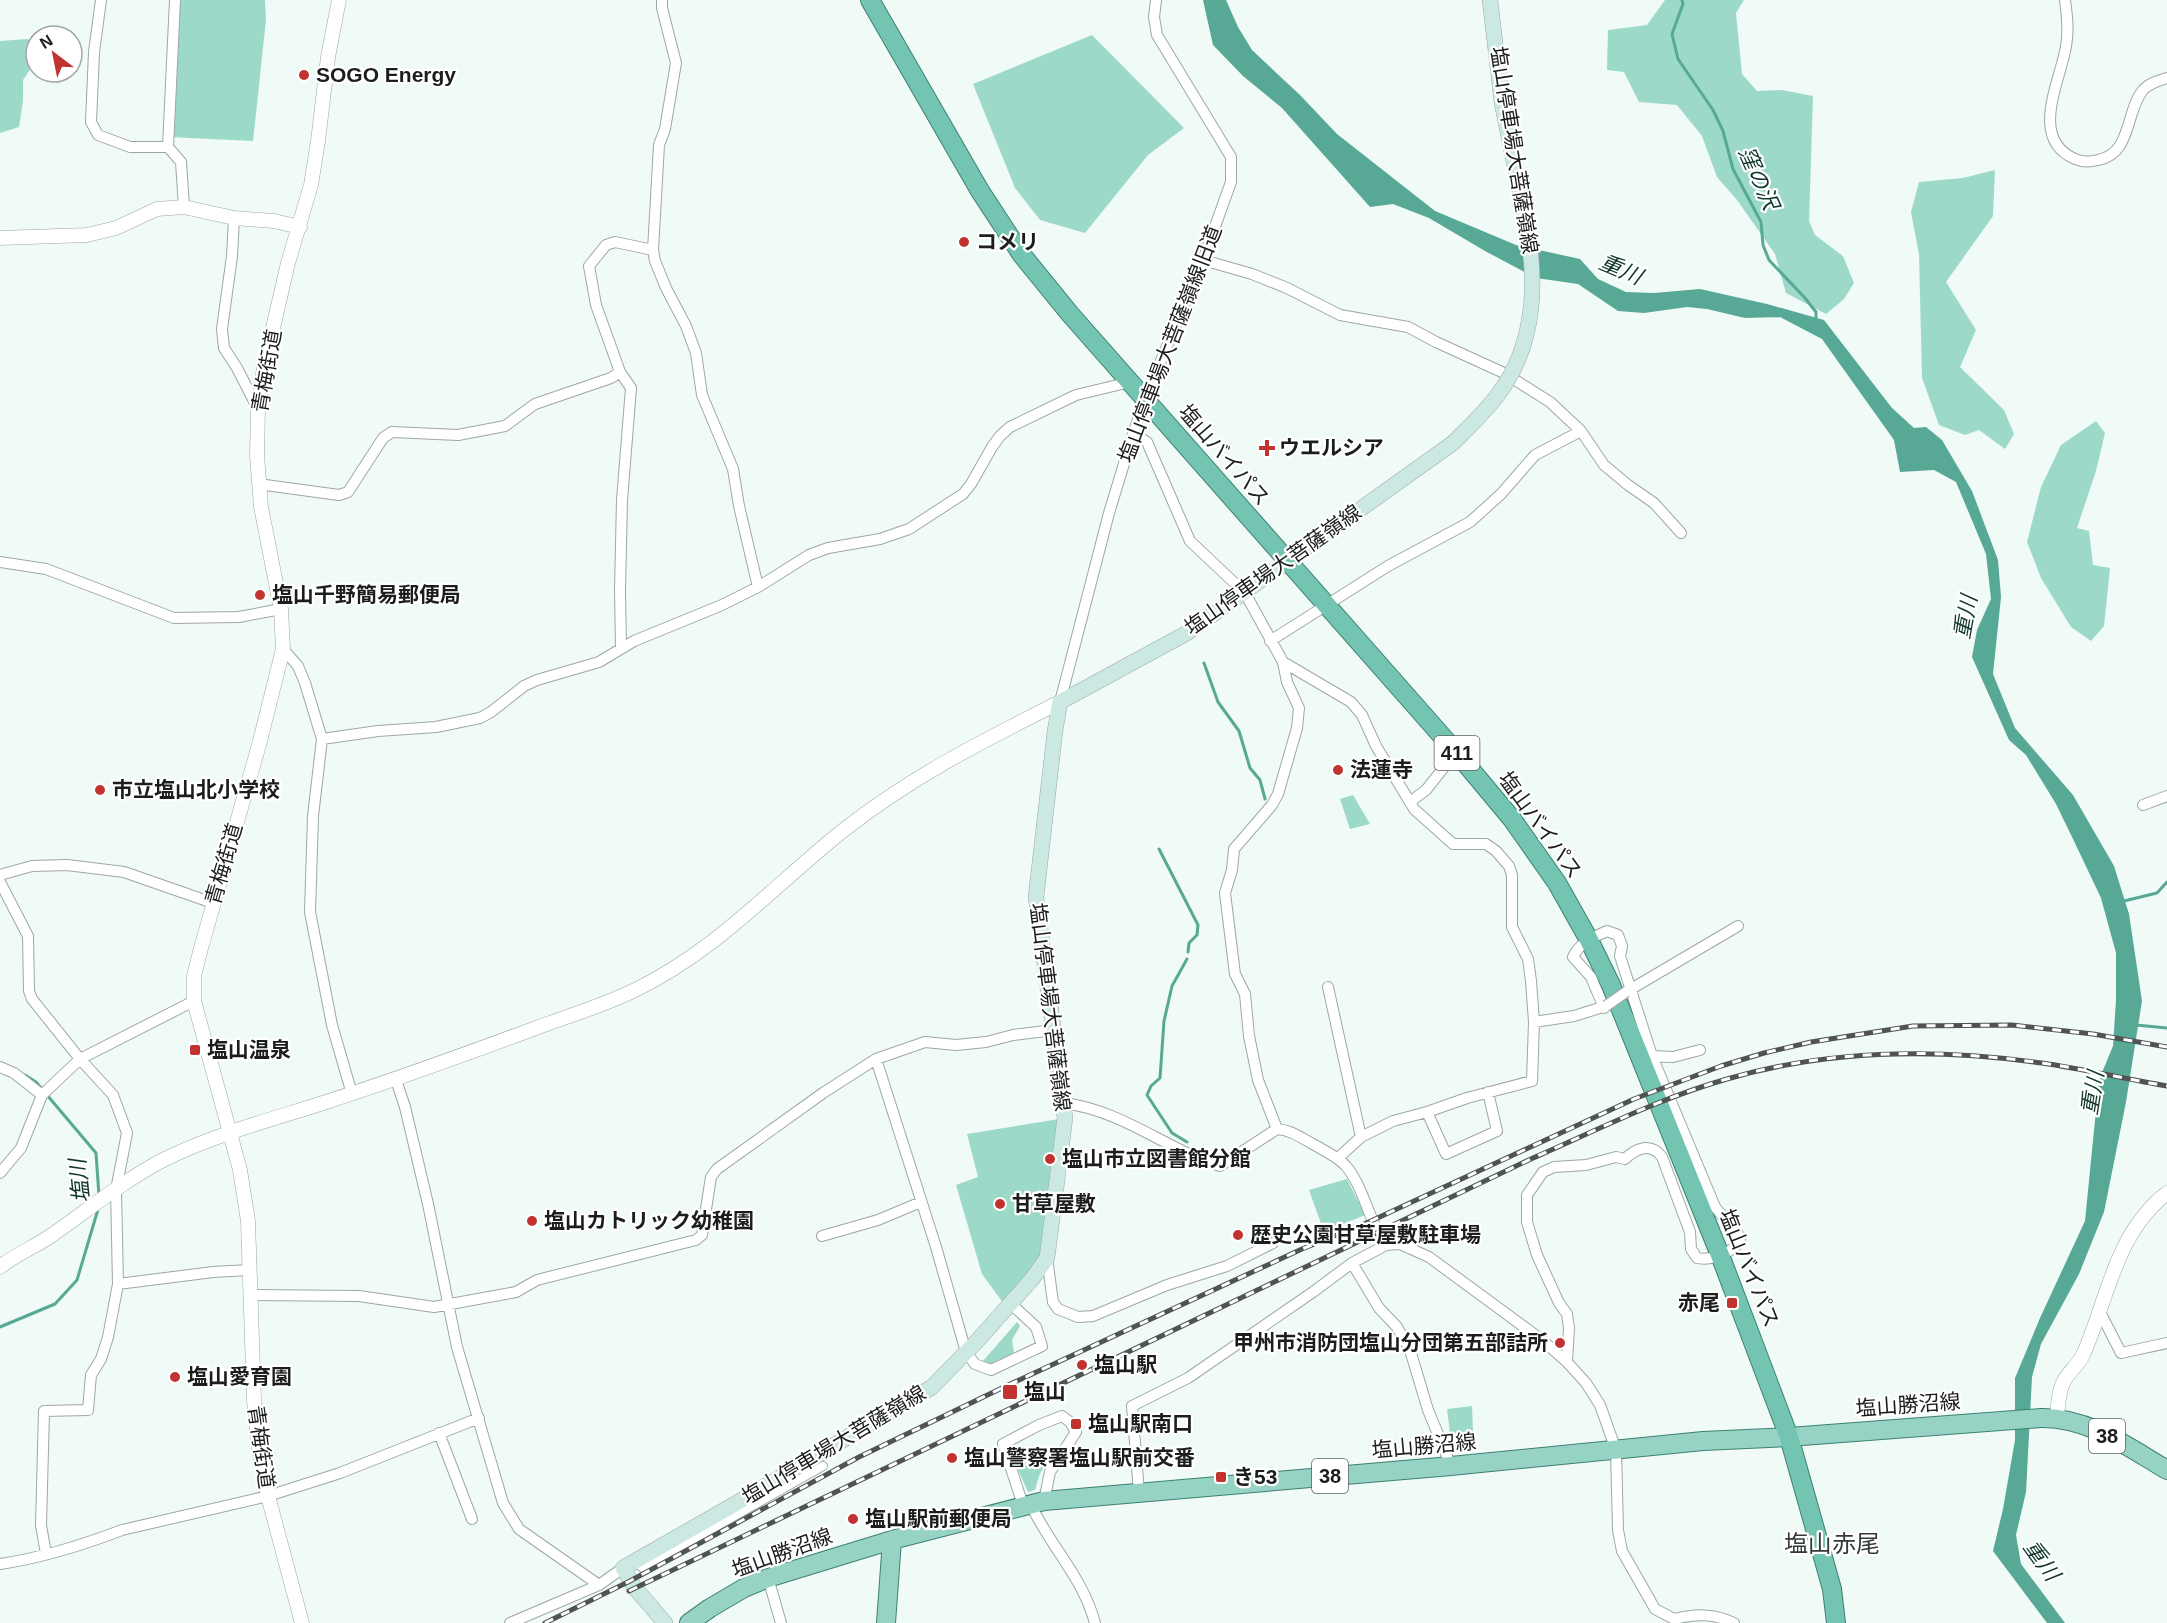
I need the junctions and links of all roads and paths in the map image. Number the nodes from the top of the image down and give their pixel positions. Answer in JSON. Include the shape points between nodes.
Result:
{"nodes":[{"id":1,"x":101,"y":0,"type":"edge"},
{"id":2,"x":175,"y":0,"type":"edge"},
{"id":3,"x":339,"y":0,"type":"edge"},
{"id":4,"x":662,"y":0,"type":"edge"},
{"id":5,"x":870,"y":0,"type":"edge"},
{"id":6,"x":1156,"y":0,"type":"edge"},
{"id":7,"x":1490,"y":0,"type":"edge"},
{"id":8,"x":2065,"y":0,"type":"edge"},
{"id":9,"x":2167,"y":78,"type":"edge"},
{"id":10,"x":168,"y":147,"type":"junction"},
{"id":11,"x":184,"y":207,"type":"junction"},
{"id":12,"x":234,"y":218,"type":"junction"},
{"id":13,"x":300,"y":227,"type":"junction"},
{"id":14,"x":0,"y":238,"type":"edge"},
{"id":15,"x":653,"y":250,"type":"junction"},
{"id":16,"x":1203,"y":260,"type":"junction"},
{"id":17,"x":620,"y":372,"type":"junction"},
{"id":18,"x":1130,"y":382,"type":"junction"},
{"id":19,"x":1145,"y":399,"type":"junction"},
{"id":20,"x":258,"y":409,"type":"junction"},
{"id":21,"x":1581,"y":431,"type":"junction"},
{"id":22,"x":1133,"y":434,"type":"junction"},
{"id":23,"x":258,"y":484,"type":"junction"},
{"id":24,"x":1681,"y":533,"type":"dead end"},
{"id":25,"x":1288,"y":561,"type":"junction"},
{"id":26,"x":0,"y":562,"type":"edge"},
{"id":27,"x":758,"y":587,"type":"junction"},
{"id":28,"x":1245,"y":593,"type":"junction"},
{"id":29,"x":1326,"y":605,"type":"junction"},
{"id":30,"x":281,"y":609,"type":"junction"},
{"id":31,"x":1270,"y":641,"type":"junction"},
{"id":32,"x":621,"y":648,"type":"junction"},
{"id":33,"x":283,"y":649,"type":"junction"},
{"id":34,"x":1282,"y":662,"type":"junction"},
{"id":35,"x":1060,"y":702,"type":"junction"},
{"id":36,"x":322,"y":739,"type":"junction"},
{"id":37,"x":1456,"y":752,"type":"junction"},
{"id":38,"x":2167,"y":796,"type":"edge"},
{"id":39,"x":1410,"y":802,"type":"junction"},
{"id":40,"x":2143,"y":805,"type":"dead end"},
{"id":41,"x":0,"y":875,"type":"edge"},
{"id":42,"x":0,"y":882,"type":"edge"},
{"id":43,"x":213,"y":903,"type":"junction"},
{"id":44,"x":1738,"y":926,"type":"dead end"},
{"id":45,"x":1589,"y":940,"type":"junction"},
{"id":46,"x":1328,"y":987,"type":"dead end"},
{"id":47,"x":1628,"y":991,"type":"junction"},
{"id":48,"x":194,"y":1001,"type":"junction"},
{"id":49,"x":1605,"y":1007,"type":"junction"},
{"id":50,"x":1534,"y":1022,"type":"junction"},
{"id":51,"x":1054,"y":1030,"type":"junction"},
{"id":52,"x":1700,"y":1050,"type":"dead end"},
{"id":53,"x":1652,"y":1056,"type":"junction"},
{"id":54,"x":80,"y":1059,"type":"junction"},
{"id":55,"x":876,"y":1059,"type":"junction"},
{"id":56,"x":0,"y":1067,"type":"edge"},
{"id":57,"x":396,"y":1080,"type":"junction"},
{"id":58,"x":1488,"y":1092,"type":"junction"},
{"id":59,"x":352,"y":1094,"type":"junction"},
{"id":60,"x":42,"y":1095,"type":"junction"},
{"id":61,"x":1064,"y":1103,"type":"junction"},
{"id":62,"x":1427,"y":1112,"type":"junction"},
{"id":63,"x":1277,"y":1129,"type":"junction"},
{"id":64,"x":230,"y":1133,"type":"junction"},
{"id":65,"x":1361,"y":1137,"type":"junction"},
{"id":66,"x":1338,"y":1158,"type":"junction"},
{"id":67,"x":0,"y":1173,"type":"edge"},
{"id":68,"x":116,"y":1190,"type":"junction"},
{"id":69,"x":2167,"y":1193,"type":"edge"},
{"id":70,"x":921,"y":1202,"type":"junction"},
{"id":71,"x":822,"y":1236,"type":"dead end"},
{"id":72,"x":1273,"y":1243,"type":"dead end"},
{"id":73,"x":1386,"y":1245,"type":"junction"},
{"id":74,"x":1720,"y":1255,"type":"junction"},
{"id":75,"x":1047,"y":1258,"type":"junction"},
{"id":76,"x":1352,"y":1263,"type":"junction"},
{"id":77,"x":0,"y":1267,"type":"edge"},
{"id":78,"x":249,"y":1270,"type":"junction"},
{"id":79,"x":118,"y":1284,"type":"junction"},
{"id":80,"x":250,"y":1295,"type":"junction"},
{"id":81,"x":1010,"y":1303,"type":"junction"},
{"id":82,"x":450,"y":1305,"type":"junction"},
{"id":83,"x":2099,"y":1310,"type":"junction"},
{"id":84,"x":2167,"y":1343,"type":"edge"},
{"id":85,"x":966,"y":1352,"type":"junction"},
{"id":86,"x":1567,"y":1362,"type":"junction"},
{"id":87,"x":2049,"y":1418,"type":"junction"},
{"id":88,"x":480,"y":1419,"type":"junction"},
{"id":89,"x":439,"y":1433,"type":"junction"},
{"id":90,"x":1789,"y":1437,"type":"junction"},
{"id":91,"x":1616,"y":1450,"type":"junction"},
{"id":92,"x":823,"y":1466,"type":"dead end"},
{"id":93,"x":1451,"y":1466,"type":"junction"},
{"id":94,"x":2167,"y":1470,"type":"edge"},
{"id":95,"x":1139,"y":1492,"type":"junction"},
{"id":96,"x":268,"y":1496,"type":"junction"},
{"id":97,"x":1032,"y":1503,"type":"junction"},
{"id":98,"x":472,"y":1519,"type":"dead end"},
{"id":99,"x":892,"y":1540,"type":"junction"},
{"id":100,"x":46,"y":1554,"type":"junction"},
{"id":101,"x":0,"y":1564,"type":"edge"},
{"id":102,"x":629,"y":1564,"type":"junction"},
{"id":103,"x":768,"y":1578,"type":"junction"},
{"id":104,"x":598,"y":1585,"type":"junction"},
{"id":105,"x":302,"y":1623,"type":"edge"},
{"id":106,"x":510,"y":1623,"type":"edge"},
{"id":107,"x":665,"y":1623,"type":"edge"},
{"id":108,"x":688,"y":1623,"type":"edge"},
{"id":109,"x":781,"y":1623,"type":"edge"},
{"id":110,"x":886,"y":1623,"type":"edge"},
{"id":111,"x":1095,"y":1623,"type":"edge"},
{"id":112,"x":1734,"y":1623,"type":"edge"},
{"id":113,"x":1836,"y":1623,"type":"edge"}],
"edges":[{"from":1,"to":10,"type":"street","via":[[94,52],[92,122],[98,135],[130,147]]},
{"from":2,"to":10,"type":"street"},
{"from":3,"to":13,"type":"street","name":"青梅街道","via":[[318,141]]},
{"from":4,"to":15,"type":"street","via":[[676,63],[660,145]]},
{"from":5,"to":18,"type":"highway","name":"塩山バイパス","number":"411","via":[[980,191],[1022,255]]},
{"from":6,"to":16,"type":"street","name":"塩山停車場大菩薩嶺線旧道","via":[[1157,35],[1231,157],[1231,182]]},
{"from":7,"to":25,"type":"main road","name":"塩山停車場大菩薩嶺線","bridge":true,"via":[[1502,103],[1532,248],[1534,284],[1522,347],[1499,394],[1453,443]]},
{"from":8,"to":9,"type":"street","via":[[2066,46],[2050,103],[2050,126],[2060,149],[2068,156],[2089,162],[2113,153],[2122,144],[2137,99],[2145,88]]},
{"from":10,"to":11,"type":"street","via":[[181,162]]},
{"from":11,"to":12,"type":"street"},
{"from":11,"to":14,"type":"street","via":[[157,209],[116,228],[87,235]]},
{"from":12,"to":13,"type":"street"},
{"from":12,"to":20,"type":"street","via":[[222,329],[224,348]]},
{"from":13,"to":20,"type":"street","name":"青梅街道","via":[[264,367]]},
{"from":15,"to":17,"type":"street","via":[[615,242],[606,244],[589,266],[596,305]]},
{"from":15,"to":27,"type":"street","via":[[696,353],[702,394],[733,469]]},
{"from":16,"to":19,"type":"street","name":"塩山停車場大菩薩嶺線旧道"},
{"from":16,"to":21,"type":"street","via":[[1287,288],[1340,315],[1408,327],[1504,373],[1550,402]]},
{"from":17,"to":23,"type":"street","via":[[535,404],[505,426],[458,435],[392,432],[383,438],[348,492],[339,495]]},
{"from":17,"to":32,"type":"street","via":[[631,388],[622,500]]},
{"from":18,"to":19,"type":"highway","name":"塩山バイパス","number":"411"},
{"from":18,"to":27,"type":"street","via":[[1076,395],[1010,427],[992,447],[963,494],[909,529],[809,555]]},
{"from":19,"to":22,"type":"street","name":"塩山停車場大菩薩嶺線旧道"},
{"from":19,"to":25,"type":"highway","name":"塩山バイパス","number":"411"},
{"from":20,"to":23,"type":"street","name":"青梅街道"},
{"from":21,"to":24,"type":"street","via":[[1604,465],[1654,503]]},
{"from":21,"to":29,"type":"street","via":[[1535,455],[1470,522]]},
{"from":22,"to":28,"type":"street","via":[[1147,442],[1190,541]]},
{"from":22,"to":35,"type":"street","name":"塩山停車場大菩薩嶺線旧道"},
{"from":23,"to":30,"type":"street","name":"青梅街道"},
{"from":25,"to":28,"type":"main road","name":"塩山停車場大菩薩嶺線"},
{"from":25,"to":29,"type":"highway","name":"塩山バイパス","number":"411"},
{"from":26,"to":30,"type":"street","via":[[46,569],[174,618],[239,617]]},
{"from":27,"to":32,"type":"street"},
{"from":28,"to":31,"type":"street"},
{"from":28,"to":35,"type":"main road","name":"塩山停車場大菩薩嶺線","via":[[1187,633]]},
{"from":29,"to":31,"type":"street"},
{"from":29,"to":37,"type":"highway","name":"塩山バイパス","number":"411"},
{"from":30,"to":33,"type":"street","name":"青梅街道"},
{"from":31,"to":34,"type":"street"},
{"from":32,"to":36,"type":"street","via":[[599,662],[524,686],[480,718],[436,727]]},
{"from":33,"to":36,"type":"street","via":[[306,683]]},
{"from":33,"to":43,"type":"street","name":"青梅街道"},
{"from":34,"to":39,"type":"street","via":[[1351,702]]},
{"from":34,"to":63,"type":"street","via":[[1299,708],[1297,728],[1278,794],[1234,849],[1225,893],[1235,974],[1245,994],[1258,1080]]},
{"from":35,"to":51,"type":"main road","name":"塩山停車場大菩薩嶺線","via":[[1036,897]]},
{"from":35,"to":57,"type":"street","via":[[962,752],[882,800],[688,961],[632,992]]},
{"from":36,"to":59,"type":"street","via":[[313,816],[310,912],[332,1024]]},
{"from":37,"to":39,"type":"street","via":[[1426,790]]},
{"from":37,"to":45,"type":"highway","name":"塩山バイパス","number":"411","via":[[1512,819],[1557,883]]},
{"from":38,"to":40,"type":"street"},
{"from":39,"to":50,"type":"street","via":[[1453,844],[1486,844],[1509,866],[1512,927],[1528,959]]},
{"from":41,"to":43,"type":"street","via":[[32,866],[124,872]]},
{"from":42,"to":54,"type":"street","via":[[28,936],[32,999]]},
{"from":43,"to":48,"type":"street","name":"青梅街道","via":[[194,976]]},
{"from":44,"to":47,"type":"street"},
{"from":45,"to":47,"type":"street","via":[[1607,931],[1618,935]]},
{"from":45,"to":49,"type":"street","via":[[1573,957],[1591,977]]},
{"from":45,"to":74,"type":"highway","name":"塩山バイパス","number":"411","via":[[1611,985]]},
{"from":46,"to":65,"type":"street"},
{"from":47,"to":49,"type":"street","bridge":true},
{"from":47,"to":53,"type":"street"},
{"from":48,"to":54,"type":"street"},
{"from":48,"to":64,"type":"street","name":"青梅街道"},
{"from":49,"to":50,"type":"street"},
{"from":50,"to":58,"type":"street","via":[[1532,1082]]},
{"from":51,"to":55,"type":"street","via":[[956,1045],[925,1042]]},
{"from":51,"to":61,"type":"main road","name":"塩山停車場大菩薩嶺線"},
{"from":52,"to":53,"type":"street","via":[[1673,1057]]},
{"from":53,"to":74,"type":"street","via":[[1715,1207],[1741,1237],[1738,1245]]},
{"from":54,"to":60,"type":"street"},
{"from":54,"to":68,"type":"street","via":[[113,1095],[127,1133]]},
{"from":55,"to":70,"type":"street"},
{"from":55,"to":82,"type":"street","via":[[717,1169],[711,1177],[702,1235],[696,1240],[537,1280],[516,1292]]},
{"from":56,"to":60,"type":"street"},
{"from":57,"to":59,"type":"street"},
{"from":57,"to":82,"type":"street"},
{"from":58,"to":62,"type":"street"},
{"from":58,"to":62,"type":"street","via":[[1497,1131],[1446,1154]]},
{"from":59,"to":64,"type":"street"},
{"from":60,"to":67,"type":"street","via":[[21,1148]]},
{"from":61,"to":63,"type":"street","via":[[1122,1119],[1220,1166]]},
{"from":61,"to":75,"type":"main road","name":"塩山停車場大菩薩嶺線"},
{"from":62,"to":65,"type":"street","via":[[1393,1121]]},
{"from":63,"to":66,"type":"street","via":[[1288,1130]]},
{"from":64,"to":68,"type":"street","via":[[165,1159]]},
{"from":64,"to":78,"type":"street","name":"青梅街道","via":[[248,1221]]},
{"from":65,"to":66,"type":"street"},
{"from":66,"to":73,"type":"street","via":[[1352,1175]]},
{"from":68,"to":77,"type":"street"},
{"from":68,"to":79,"type":"street"},
{"from":69,"to":83,"type":"street","via":[[2127,1238]]},
{"from":70,"to":71,"type":"street","via":[[878,1220]]},
{"from":70,"to":85,"type":"street"},
{"from":72,"to":75,"type":"street","via":[[1227,1266],[1167,1285],[1094,1316],[1078,1317],[1058,1309],[1053,1302]]},
{"from":73,"to":76,"type":"street"},
{"from":73,"to":86,"type":"street","via":[[1400,1244],[1429,1257]]},
{"from":74,"to":86,"type":"street","via":[[1701,1260],[1694,1255],[1690,1232],[1662,1157],[1651,1148],[1632,1152],[1625,1159],[1616,1157],[1543,1172],[1527,1195],[1527,1222],[1537,1255],[1567,1314]]},
{"from":74,"to":90,"type":"highway","name":"塩山バイパス","number":"411"},
{"from":75,"to":81,"type":"main road","name":"塩山停車場大菩薩嶺線"},
{"from":76,"to":93,"type":"street","via":[[1410,1350],[1428,1410]]},
{"from":76,"to":95,"type":"street","via":[[1188,1378],[1132,1406]]},
{"from":78,"to":79,"type":"street"},
{"from":78,"to":80,"type":"street","name":"青梅街道"},
{"from":79,"to":100,"type":"street","via":[[108,1337],[91,1375],[88,1410],[44,1411],[41,1525]]},
{"from":80,"to":82,"type":"street","via":[[359,1296],[434,1307]]},
{"from":80,"to":96,"type":"street","name":"青梅街道","via":[[254,1400]]},
{"from":81,"to":85,"type":"main road","name":"塩山停車場大菩薩嶺線"},
{"from":81,"to":85,"type":"street","via":[[1036,1327],[1042,1346],[991,1370],[975,1364]]},
{"from":82,"to":88,"type":"street","via":[[457,1347]]},
{"from":83,"to":84,"type":"street","via":[[2121,1353]]},
{"from":83,"to":87,"type":"street","via":[[2082,1357],[2064,1382]]},
{"from":85,"to":102,"type":"main road","name":"塩山停車場大菩薩嶺線","via":[[932,1387]]},
{"from":86,"to":91,"type":"street","via":[[1600,1406]]},
{"from":87,"to":90,"type":"main road","name":"塩山勝沼線","number":"38"},
{"from":87,"to":94,"type":"main road","number":"38","via":[[2079,1423]]},
{"from":88,"to":89,"type":"street"},
{"from":88,"to":104,"type":"street","via":[[503,1503],[519,1529]]},
{"from":89,"to":96,"type":"street","via":[[340,1473]]},
{"from":89,"to":98,"type":"street"},
{"from":90,"to":91,"type":"main road","name":"塩山勝沼線","number":"38"},
{"from":90,"to":113,"type":"highway","name":"塩山バイパス","number":"411","via":[[1832,1589]]},
{"from":91,"to":93,"type":"main road","name":"塩山勝沼線","number":"38"},
{"from":91,"to":112,"type":"street","via":[[1622,1551],[1655,1609],[1674,1619],[1692,1614],[1718,1616]]},
{"from":92,"to":102,"type":"street","via":[[643,1568]]},
{"from":93,"to":95,"type":"main road","name":"塩山勝沼線","number":"38"},
{"from":95,"to":97,"type":"main road","name":"塩山勝沼線","number":"38"},
{"from":96,"to":100,"type":"street","via":[[122,1530]]},
{"from":96,"to":105,"type":"street","name":"青梅街道"},
{"from":97,"to":97,"type":"street","via":[[1003,1444],[1062,1416],[1076,1432]]},
{"from":97,"to":99,"type":"main road","name":"塩山勝沼線","number":"38"},
{"from":97,"to":111,"type":"street","via":[[1039,1524],[1084,1593]]},
{"from":99,"to":103,"type":"main road","name":"塩山勝沼線","number":"38"},
{"from":99,"to":110,"type":"main road"},
{"from":100,"to":101,"type":"street"},
{"from":102,"to":104,"type":"street"},
{"from":102,"to":107,"type":"main road","via":[[635,1588]]},
{"from":103,"to":108,"type":"main road","name":"塩山勝沼線","number":"38","via":[[744,1588]]},
{"from":103,"to":109,"type":"street"},
{"from":104,"to":106,"type":"street"}]}
